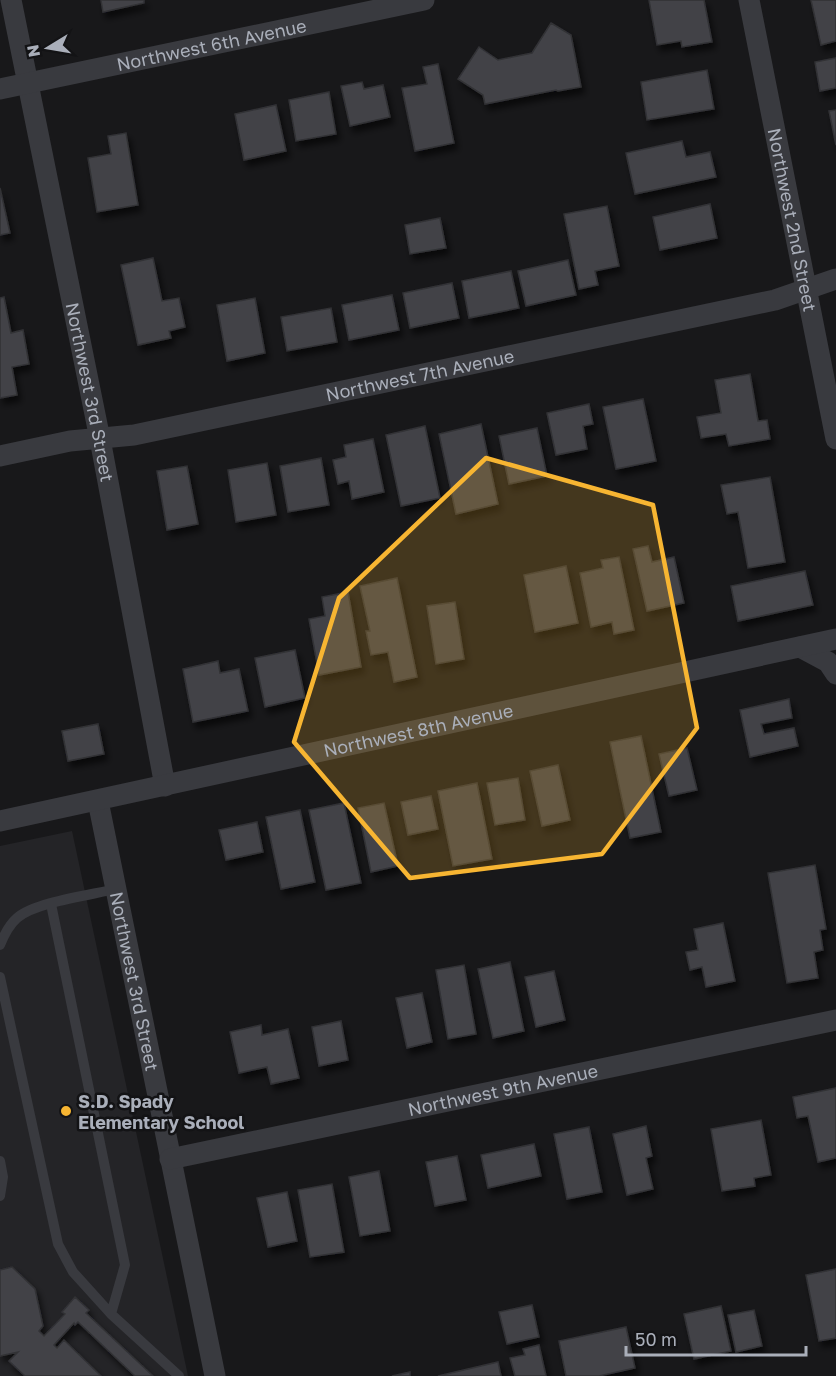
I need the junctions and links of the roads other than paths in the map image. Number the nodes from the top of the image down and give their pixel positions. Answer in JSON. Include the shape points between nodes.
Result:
{"nodes":[{"id":1,"x":12,"y":0,"type":"edge"},
{"id":2,"x":423,"y":0,"type":"edge"},
{"id":3,"x":750,"y":0,"type":"edge"},
{"id":4,"x":28,"y":83,"type":"junction"},
{"id":5,"x":0,"y":89,"type":"edge"},
{"id":6,"x":836,"y":279,"type":"edge"},
{"id":7,"x":807,"y":289,"type":"junction"},
{"id":8,"x":100,"y":439,"type":"junction"},
{"id":9,"x":836,"y":439,"type":"edge"},
{"id":10,"x":0,"y":456,"type":"edge"},
{"id":11,"x":836,"y":639,"type":"edge"},
{"id":12,"x":800,"y":647,"type":"junction"},
{"id":13,"x":836,"y":674,"type":"edge"},
{"id":14,"x":165,"y":786,"type":"junction"},
{"id":15,"x":98,"y":801,"type":"junction"},
{"id":16,"x":0,"y":821,"type":"edge"},
{"id":17,"x":116,"y":889,"type":"junction"},
{"id":18,"x":51,"y":904,"type":"junction"},
{"id":19,"x":0,"y":945,"type":"edge"},
{"id":20,"x":0,"y":977,"type":"edge"},
{"id":21,"x":836,"y":1020,"type":"edge"},
{"id":22,"x":171,"y":1159,"type":"junction"},
{"id":23,"x":0,"y":1161,"type":"edge"},
{"id":24,"x":0,"y":1196,"type":"edge"},
{"id":25,"x":111,"y":1314,"type":"junction"},
{"id":26,"x":179,"y":1376,"type":"edge"},
{"id":27,"x":215,"y":1376,"type":"edge"}],
"edges":[{"from":1,"to":4,"type":"street","name":"Northwest 3rd Street"},
{"from":2,"to":4,"type":"street","name":"Northwest 6th Avenue"},
{"from":3,"to":7,"type":"street","name":"Northwest 2nd Street"},
{"from":4,"to":5,"type":"street","name":"Northwest 6th Avenue"},
{"from":4,"to":8,"type":"street","name":"Northwest 3rd Street"},
{"from":6,"to":7,"type":"street","name":"Northwest 7th Avenue"},
{"from":7,"to":8,"type":"street","name":"Northwest 7th Avenue","via":[[752,305]]},
{"from":7,"to":9,"type":"street","name":"Northwest 2nd Street"},
{"from":8,"to":10,"type":"street","name":"Northwest 7th Avenue","via":[[70,441]]},
{"from":8,"to":14,"type":"street","name":"Northwest 3rd Street"},
{"from":11,"to":12,"type":"street","name":"Northwest 8th Avenue"},
{"from":12,"to":13,"type":"street","via":[[828,662]]},
{"from":12,"to":14,"type":"street","name":"Northwest 8th Avenue"},
{"from":14,"to":15,"type":"street","name":"Northwest 8th Avenue"},
{"from":15,"to":16,"type":"street","name":"Northwest 8th Avenue"},
{"from":15,"to":17,"type":"street","name":"Northwest 3rd Street"},
{"from":17,"to":18,"type":"lane"},
{"from":17,"to":22,"type":"street","name":"Northwest 3rd Street"},
{"from":18,"to":19,"type":"lane","via":[[18,917]]},
{"from":18,"to":25,"type":"lane","via":[[125,1265]]},
{"from":20,"to":25,"type":"lane","via":[[58,1244],[73,1272]]},
{"from":21,"to":22,"type":"street","name":"Northwest 9th Avenue"},
{"from":22,"to":27,"type":"street","name":"Northwest 3rd Street"},
{"from":23,"to":24,"type":"lane"},
{"from":25,"to":26,"type":"lane"}]}
